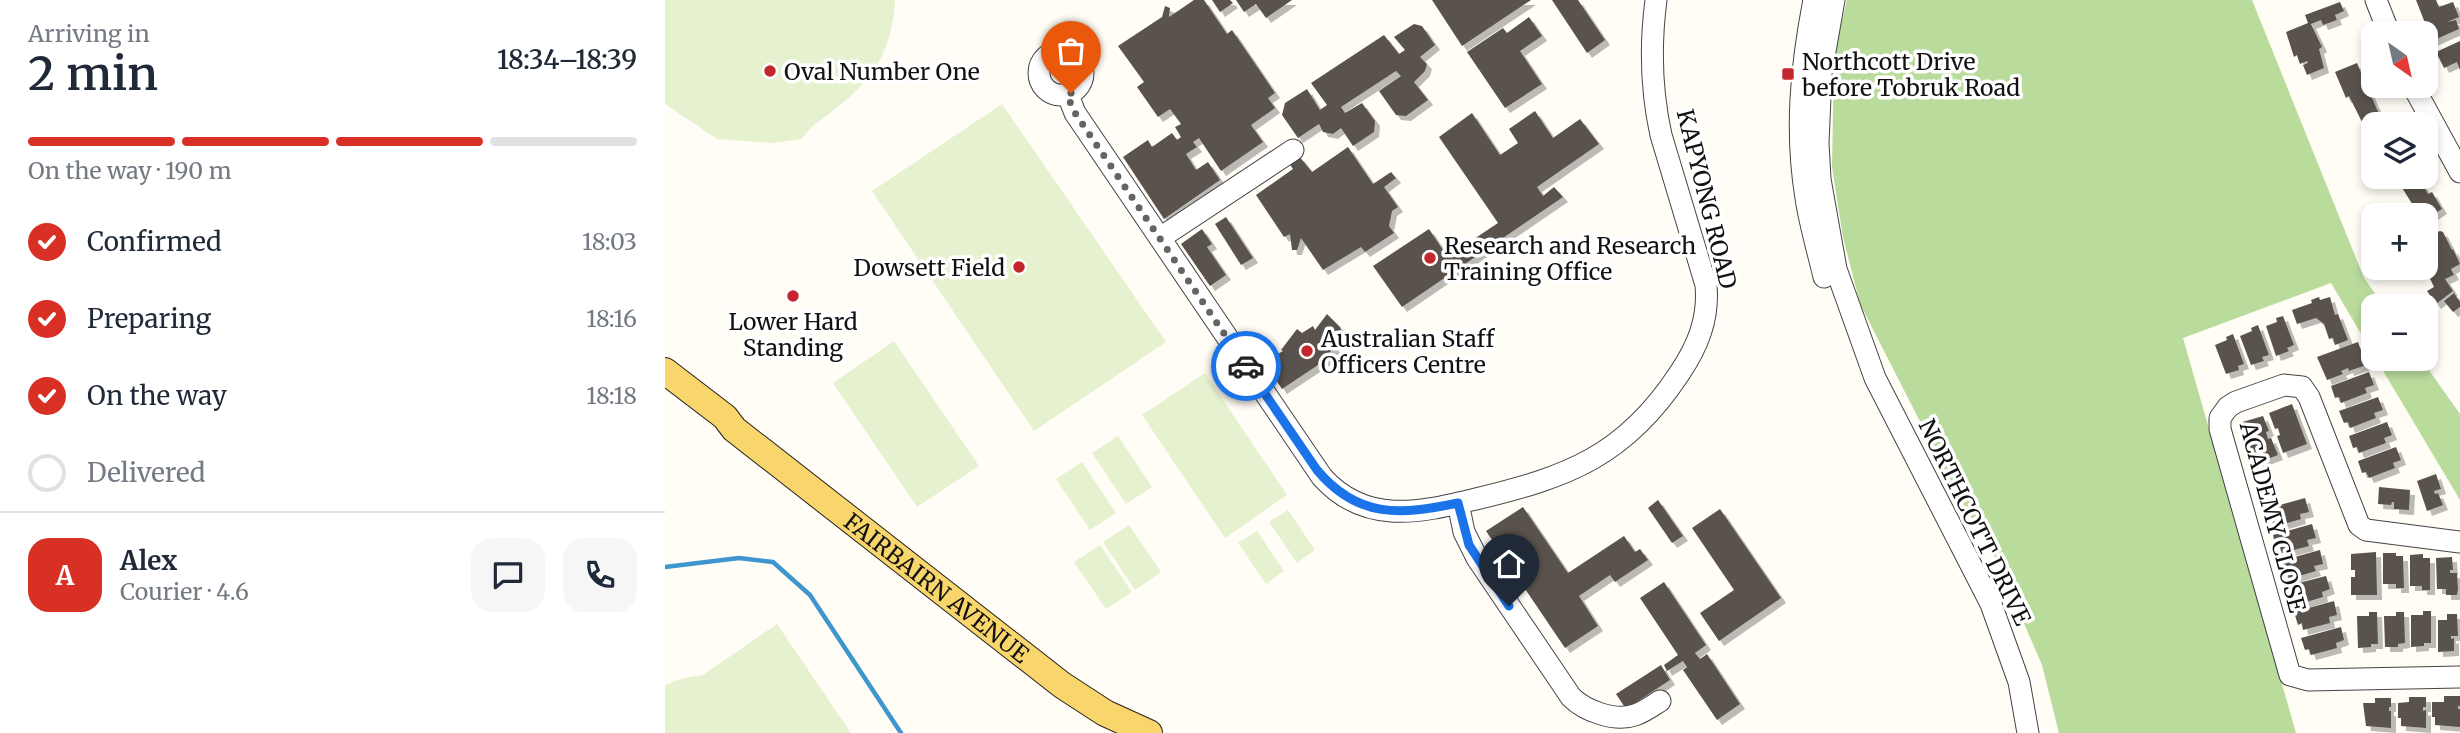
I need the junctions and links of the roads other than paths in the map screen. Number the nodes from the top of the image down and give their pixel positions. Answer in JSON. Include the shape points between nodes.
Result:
{"nodes":[{"id":1,"x":1656,"y":0,"type":"edge"},
{"id":2,"x":1806,"y":0,"type":"edge"},
{"id":3,"x":1814,"y":0,"type":"edge"},
{"id":4,"x":1834,"y":0,"type":"edge"},
{"id":5,"x":2376,"y":0,"type":"edge"},
{"id":6,"x":2384,"y":21,"type":"edge"},
{"id":7,"x":1067,"y":95,"type":"dead end"},
{"id":8,"x":2420,"y":98,"type":"edge"},
{"id":9,"x":1800,"y":146,"type":"junction"},
{"id":10,"x":1293,"y":150,"type":"dead end"},
{"id":11,"x":2460,"y":172,"type":"edge"},
{"id":12,"x":1160,"y":238,"type":"junction"},
{"id":13,"x":665,"y":371,"type":"edge"},
{"id":14,"x":1875,"y":378,"type":"junction"},
{"id":15,"x":665,"y":386,"type":"edge"},
{"id":16,"x":734,"y":429,"type":"junction"},
{"id":17,"x":1458,"y":503,"type":"junction"},
{"id":18,"x":2460,"y":542,"type":"edge"},
{"id":19,"x":2460,"y":677,"type":"edge"},
{"id":20,"x":1660,"y":701,"type":"dead end"},
{"id":21,"x":1149,"y":733,"type":"edge"},
{"id":22,"x":2028,"y":733,"type":"edge"}],
"edges":[{"from":1,"to":17,"type":"street","name":"KAPYONG ROAD","via":[[1652,63],[1656,110],[1708,301],[1696,347],[1656,407],[1615,445],[1542,482]]},
{"from":2,"to":9,"type":"street","via":[[1793,99]]},
{"from":3,"to":9,"type":"street","name":"NORTHCOTT DRIVE","via":[[1800,94]]},
{"from":4,"to":14,"type":"street","name":"NORTHCOTT DRIVE","via":[[1821,74],[1820,179],[1836,268]]},
{"from":5,"to":6,"type":"street"},
{"from":7,"to":12,"type":"street","name":"KAPYONG ROAD"},
{"from":8,"to":11,"type":"street"},
{"from":9,"to":14,"type":"street","name":"NORTHCOTT DRIVE","via":[[1806,198],[1826,282],[1856,351]]},
{"from":10,"to":12,"type":"street"},
{"from":12,"to":17,"type":"street","name":"KAPYONG ROAD","via":[[1327,482],[1354,501],[1382,510],[1406,512]]},
{"from":13,"to":16,"type":"main road","name":"FAIRBAIRN AVENUE","via":[[725,416]]},
{"from":14,"to":22,"type":"street","name":"NORTHCOTT DRIVE","via":[[1991,604],[2019,681]]},
{"from":15,"to":16,"type":"main road","name":"FAIRBAIRN AVENUE"},
{"from":16,"to":21,"type":"main road","name":"FAIRBAIRN AVENUE","via":[[1062,685],[1105,713]]},
{"from":17,"to":20,"type":"street","via":[[1464,532],[1477,558],[1571,697],[1591,710],[1627,717]]},
{"from":18,"to":19,"type":"street","name":"ACADEMY CLOSE","via":[[2359,526],[2302,387],[2284,385],[2248,398],[2228,407],[2220,418],[2290,675],[2308,680]]}]}
